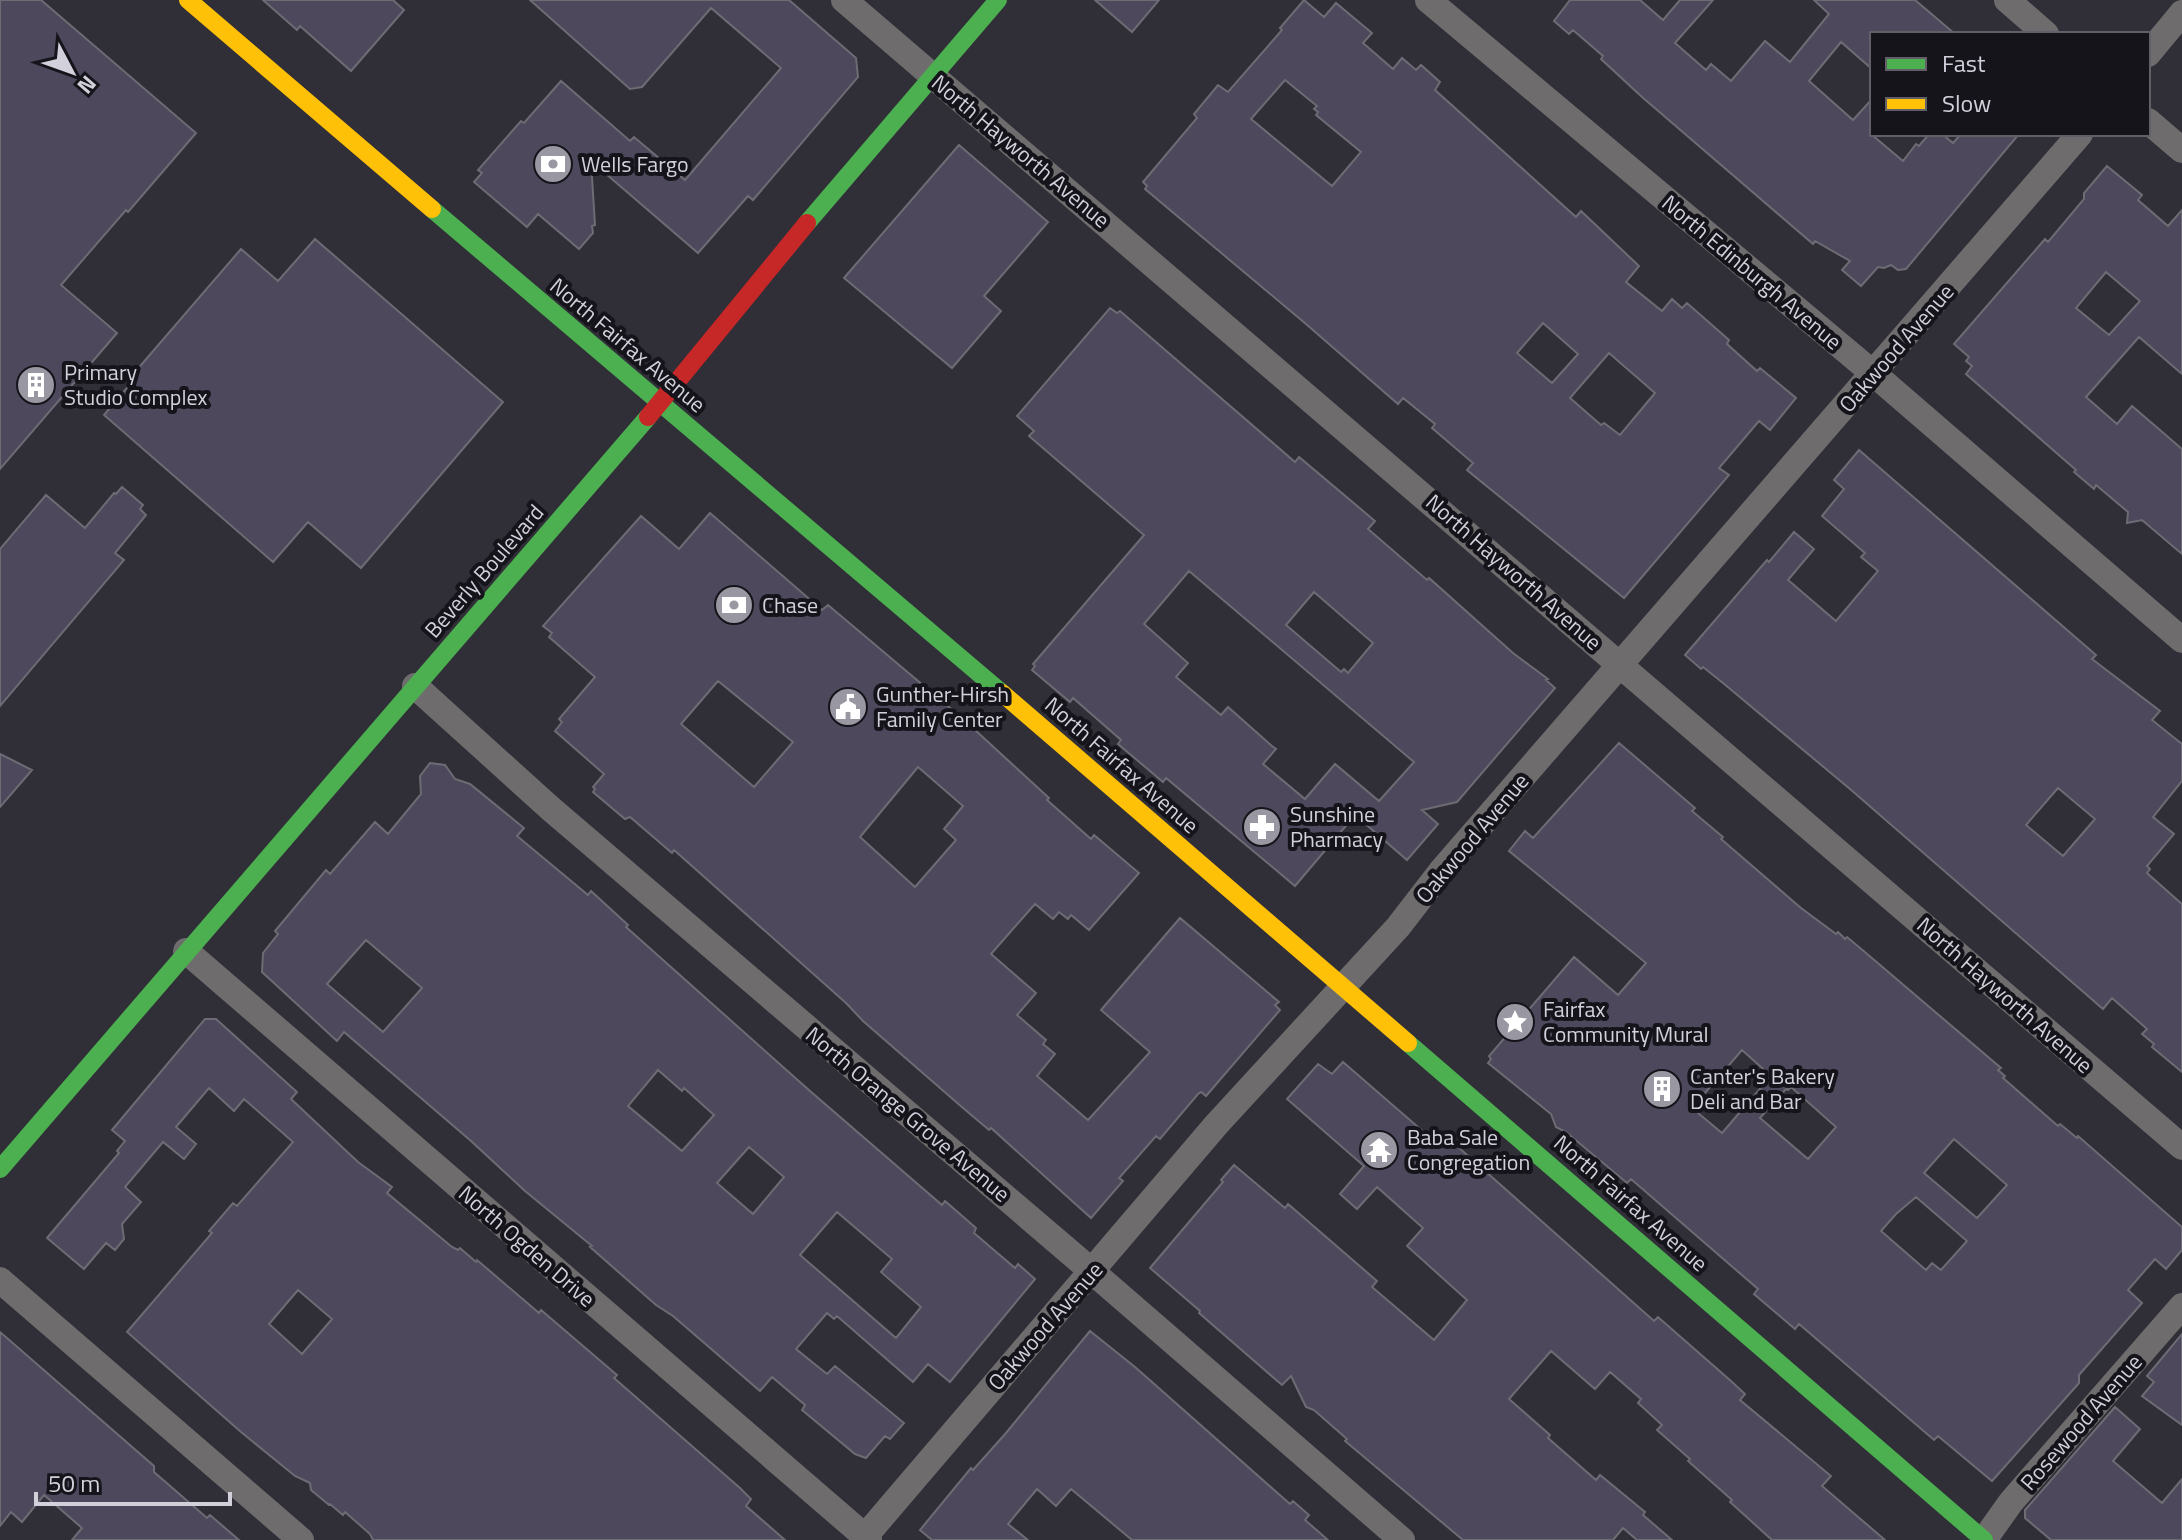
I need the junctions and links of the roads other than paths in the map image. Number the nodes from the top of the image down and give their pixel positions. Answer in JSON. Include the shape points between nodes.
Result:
{"nodes":[{"id":1,"x":188,"y":0,"type":"edge"},
{"id":2,"x":844,"y":0,"type":"edge"},
{"id":3,"x":998,"y":0,"type":"edge"},
{"id":4,"x":1428,"y":0,"type":"edge"},
{"id":5,"x":2007,"y":0,"type":"edge"},
{"id":6,"x":2182,"y":13,"type":"edge"},
{"id":7,"x":2044,"y":32,"type":"edge"},
{"id":8,"x":2150,"y":52,"type":"edge"},
{"id":9,"x":933,"y":76,"type":"junction"},
{"id":10,"x":2150,"y":123,"type":"edge"},
{"id":11,"x":2078,"y":136,"type":"edge"},
{"id":12,"x":2182,"y":150,"type":"edge"},
{"id":13,"x":1874,"y":374,"type":"junction"},
{"id":14,"x":660,"y":404,"type":"junction"},
{"id":15,"x":2182,"y":640,"type":"edge"},
{"id":16,"x":1622,"y":664,"type":"junction"},
{"id":17,"x":415,"y":686,"type":"junction"},
{"id":18,"x":186,"y":951,"type":"junction"},
{"id":19,"x":1342,"y":988,"type":"junction"},
{"id":20,"x":2182,"y":1147,"type":"edge"},
{"id":21,"x":0,"y":1169,"type":"edge"},
{"id":22,"x":1092,"y":1271,"type":"junction"},
{"id":23,"x":0,"y":1280,"type":"edge"},
{"id":24,"x":2182,"y":1306,"type":"edge"},
{"id":25,"x":865,"y":1539,"type":"edge"},
{"id":26,"x":301,"y":1540,"type":"edge"},
{"id":27,"x":1402,"y":1540,"type":"edge"},
{"id":28,"x":1984,"y":1540,"type":"edge"}],
"edges":[{"from":1,"to":14,"type":"main road","name":"North Fairfax Avenue"},
{"from":2,"to":9,"type":"street","name":"North Hayworth Avenue"},
{"from":3,"to":9,"type":"main road","name":"Beverly Boulevard"},
{"from":4,"to":13,"type":"street","name":"North Edinburgh Avenue"},
{"from":5,"to":7,"type":"street"},
{"from":6,"to":8,"type":"street"},
{"from":9,"to":14,"type":"main road","name":"Beverly Boulevard"},
{"from":9,"to":16,"type":"street","name":"North Hayworth Avenue"},
{"from":10,"to":12,"type":"street"},
{"from":11,"to":13,"type":"street","name":"Oakwood Avenue"},
{"from":13,"to":15,"type":"street","name":"North Edinburgh Avenue"},
{"from":13,"to":16,"type":"street","name":"Oakwood Avenue"},
{"from":14,"to":17,"type":"main road","name":"Beverly Boulevard"},
{"from":14,"to":19,"type":"main road","name":"North Fairfax Avenue"},
{"from":16,"to":19,"type":"street","name":"Oakwood Avenue"},
{"from":16,"to":20,"type":"street","name":"North Hayworth Avenue"},
{"from":17,"to":18,"type":"main road","name":"Beverly Boulevard"},
{"from":17,"to":22,"type":"street","name":"North Orange Grove Avenue","via":[[551,809]]},
{"from":18,"to":21,"type":"main road","name":"Beverly Boulevard"},
{"from":18,"to":25,"type":"street","name":"North Ogden Drive"},
{"from":19,"to":22,"type":"street","name":"Oakwood Avenue"},
{"from":19,"to":28,"type":"main road","name":"North Fairfax Avenue"},
{"from":22,"to":25,"type":"street","name":"Oakwood Avenue"},
{"from":22,"to":27,"type":"street","name":"North Orange Grove Avenue"},
{"from":23,"to":26,"type":"street"},
{"from":24,"to":28,"type":"street","name":"Rosewood Avenue"}]}
